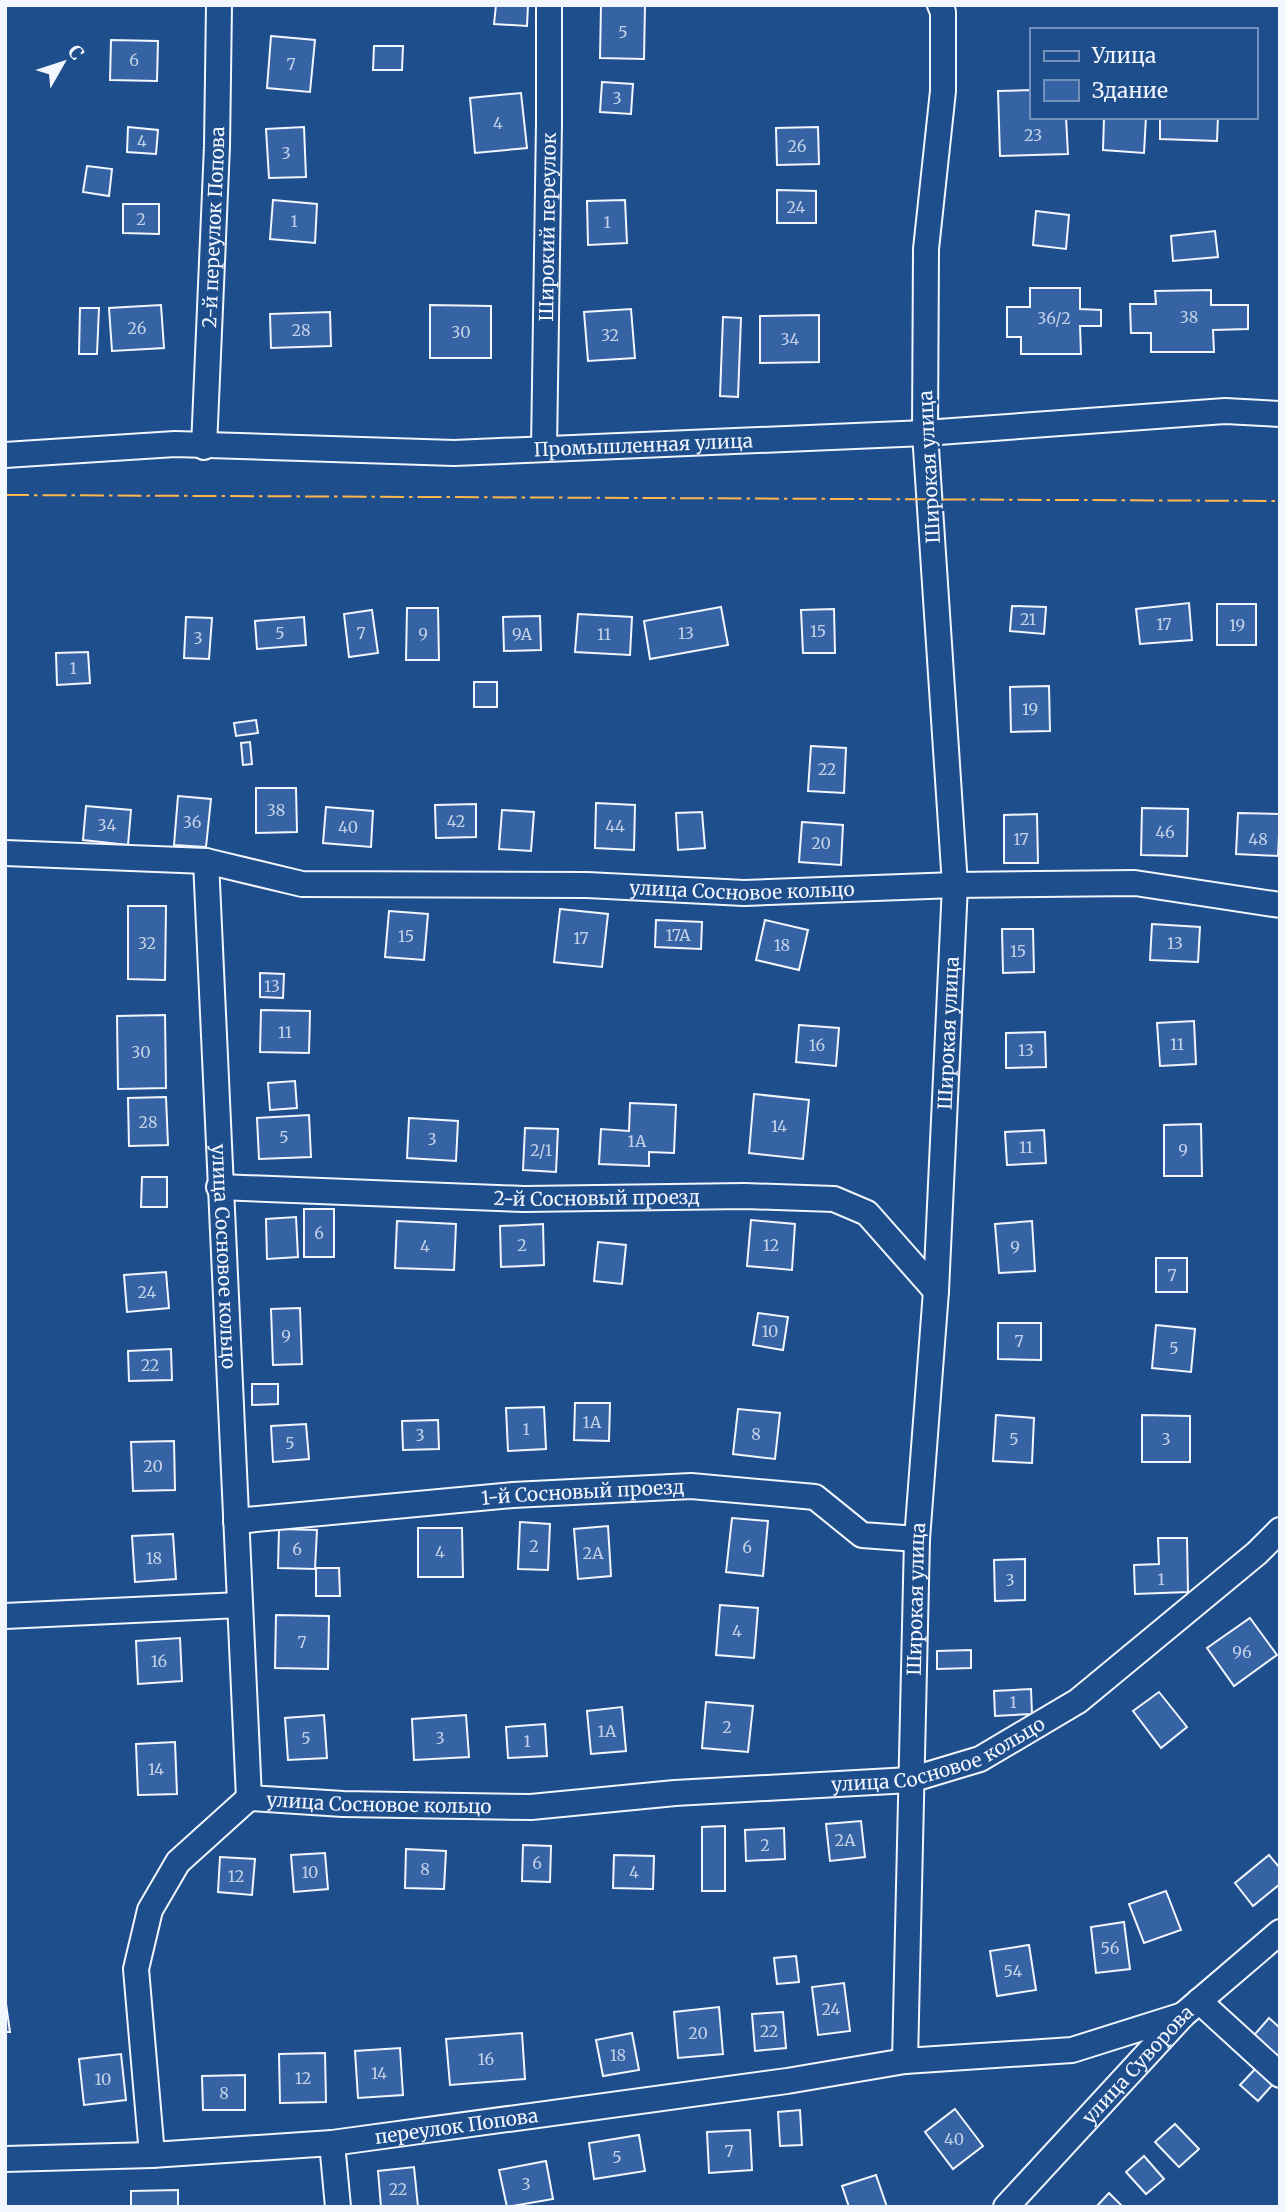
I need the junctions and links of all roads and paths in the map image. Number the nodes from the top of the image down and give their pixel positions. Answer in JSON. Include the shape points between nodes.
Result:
{"nodes":[{"id":1,"x":219,"y":5,"type":"edge"},
{"id":2,"x":549,"y":5,"type":"edge"},
{"id":3,"x":940,"y":5,"type":"edge"},
{"id":4,"x":1280,"y":414,"type":"edge"},
{"id":5,"x":925,"y":433,"type":"junction"},
{"id":6,"x":204,"y":447,"type":"junction"},
{"id":7,"x":544,"y":449,"type":"junction"},
{"id":8,"x":16,"y":454,"type":"edge"},
{"id":9,"x":5,"y":469,"type":"edge"},
{"id":10,"x":5,"y":853,"type":"edge"},
{"id":11,"x":206,"y":861,"type":"junction"},
{"id":12,"x":955,"y":885,"type":"junction"},
{"id":13,"x":1280,"y":905,"type":"edge"},
{"id":14,"x":219,"y":1187,"type":"junction"},
{"id":15,"x":936,"y":1291,"type":"junction"},
{"id":16,"x":236,"y":1521,"type":"junction"},
{"id":17,"x":1280,"y":1530,"type":"edge"},
{"id":18,"x":916,"y":1539,"type":"junction"},
{"id":19,"x":240,"y":1605,"type":"junction"},
{"id":20,"x":5,"y":1616,"type":"edge"},
{"id":21,"x":910,"y":1780,"type":"junction"},
{"id":22,"x":249,"y":1798,"type":"junction"},
{"id":23,"x":1280,"y":1933,"type":"edge"},
{"id":24,"x":1191,"y":2008,"type":"junction"},
{"id":25,"x":905,"y":2061,"type":"junction"},
{"id":26,"x":1280,"y":2075,"type":"edge"},
{"id":27,"x":332,"y":2143,"type":"junction"},
{"id":28,"x":152,"y":2155,"type":"junction"},
{"id":29,"x":5,"y":2159,"type":"edge"},
{"id":30,"x":338,"y":2207,"type":"edge"},
{"id":31,"x":1006,"y":2207,"type":"edge"}],
"edges":[{"from":1,"to":6,"type":"street","name":"2-й переулок Попова"},
{"from":2,"to":7,"type":"street","name":"Широкий переулок"},
{"from":3,"to":5,"type":"street","name":"Широкая улица","via":[[943,91],[926,249]]},
{"from":4,"to":5,"type":"street","name":"Промышленная улица","via":[[1225,411]]},
{"from":5,"to":7,"type":"street","name":"Промышленная улица"},
{"from":5,"to":12,"type":"street","name":"Широкая улица"},
{"from":6,"to":7,"type":"street","name":"Промышленная улица","via":[[454,453]]},
{"from":6,"to":8,"type":"street","name":"Промышленная улица","via":[[175,444]]},
{"from":8,"to":9,"type":"street"},
{"from":10,"to":11,"type":"street","name":"улица Сосновое кольцо"},
{"from":11,"to":12,"type":"street","name":"улица Сосновое кольцо","via":[[302,884],[587,885],[744,893]]},
{"from":11,"to":14,"type":"street","name":"улица Сосновое кольцо"},
{"from":12,"to":13,"type":"street","name":"улица Сосновое кольцо","via":[[1135,883]]},
{"from":12,"to":15,"type":"street","name":"Широкая улица"},
{"from":14,"to":15,"type":"street","name":"2-й Сосновый проезд","via":[[524,1199],[834,1199],[867,1213]]},
{"from":14,"to":16,"type":"street","name":"улица Сосновое кольцо"},
{"from":15,"to":18,"type":"street","name":"Широкая улица"},
{"from":16,"to":18,"type":"street","name":"1-й Сосновый проезд","via":[[513,1495],[691,1486],[815,1497],[862,1535]]},
{"from":16,"to":19,"type":"street","name":"улица Сосновое кольцо"},
{"from":17,"to":21,"type":"street","name":"улица Сосновое кольцо","via":[[1079,1701],[980,1759]]},
{"from":18,"to":21,"type":"street","name":"Широкая улица"},
{"from":19,"to":20,"type":"street"},
{"from":19,"to":22,"type":"street","name":"улица Сосновое кольцо"},
{"from":21,"to":22,"type":"street","name":"улица Сосновое кольцо","via":[[675,1793],[531,1807]]},
{"from":21,"to":25,"type":"street","name":"Широкая улица"},
{"from":22,"to":28,"type":"street","via":[[178,1862],[150,1910],[136,1969]]},
{"from":23,"to":24,"type":"street","name":"улица Суворова"},
{"from":24,"to":25,"type":"street","name":"переулок Попова","via":[[1072,2050]]},
{"from":24,"to":26,"type":"street"},
{"from":24,"to":31,"type":"street","name":"улица Суворова"},
{"from":25,"to":27,"type":"street","name":"переулок Попова"},
{"from":27,"to":28,"type":"street","name":"переулок Попова"},
{"from":27,"to":30,"type":"street"},
{"from":28,"to":29,"type":"street","name":"переулок Попова"}]}
